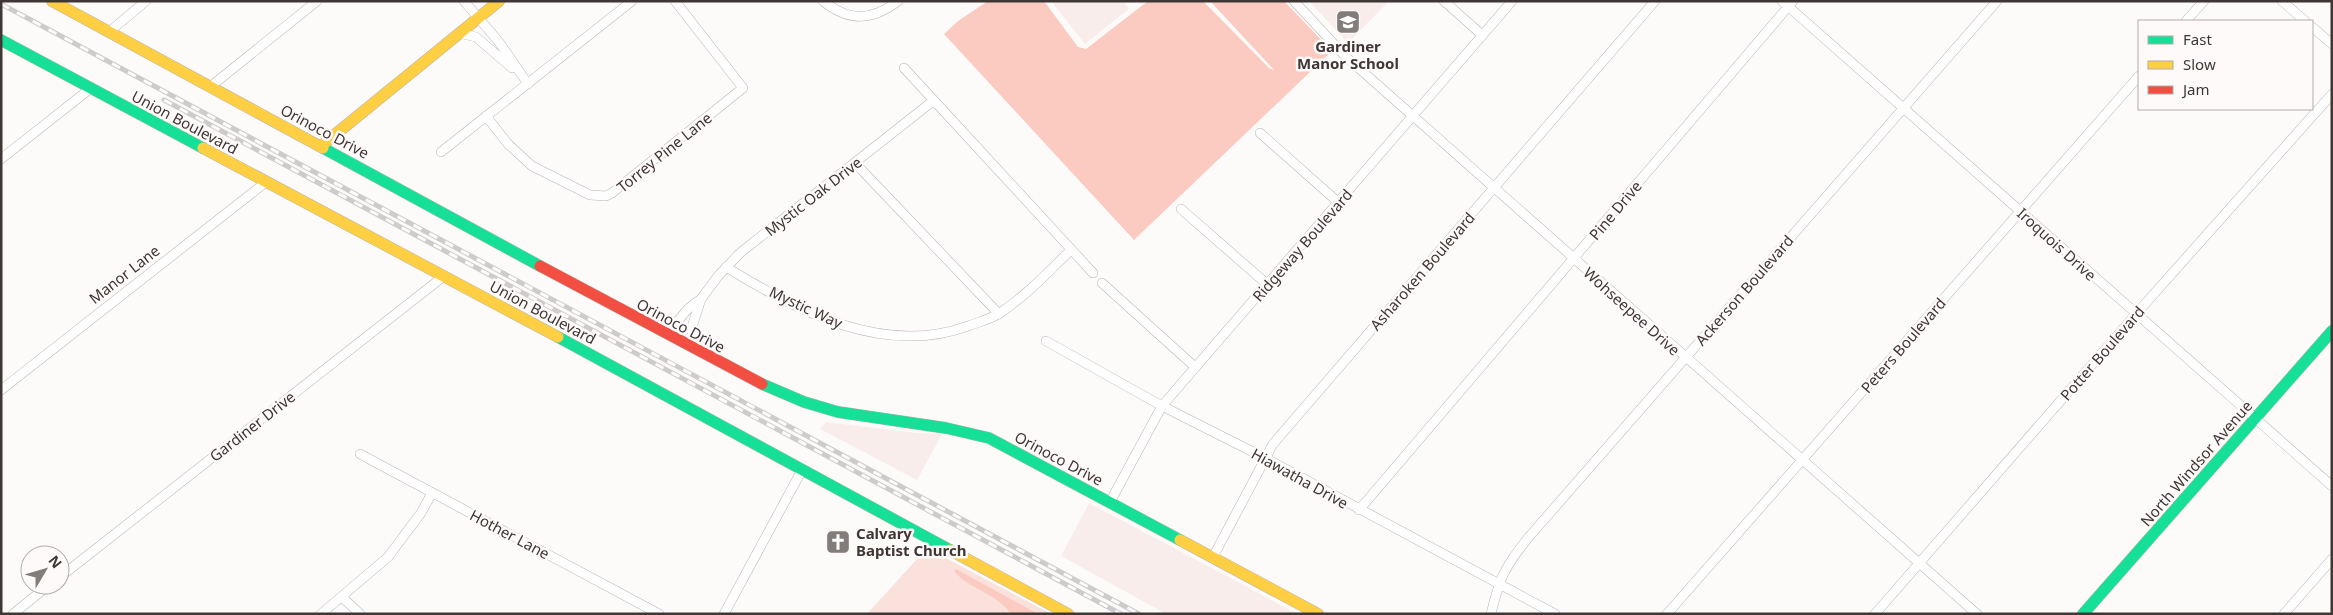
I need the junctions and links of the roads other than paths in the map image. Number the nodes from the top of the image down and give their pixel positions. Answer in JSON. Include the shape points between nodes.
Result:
{"nodes":[{"id":1,"x":52,"y":1,"type":"edge"},
{"id":2,"x":146,"y":1,"type":"edge"},
{"id":3,"x":317,"y":1,"type":"edge"},
{"id":4,"x":464,"y":1,"type":"edge"},
{"id":5,"x":499,"y":1,"type":"edge"},
{"id":6,"x":632,"y":1,"type":"edge"},
{"id":7,"x":675,"y":1,"type":"edge"},
{"id":8,"x":823,"y":1,"type":"edge"},
{"id":9,"x":898,"y":1,"type":"edge"},
{"id":10,"x":1294,"y":1,"type":"edge"},
{"id":11,"x":1444,"y":1,"type":"edge"},
{"id":12,"x":1512,"y":1,"type":"edge"},
{"id":13,"x":1655,"y":1,"type":"edge"},
{"id":14,"x":1997,"y":1,"type":"edge"},
{"id":15,"x":2204,"y":1,"type":"edge"},
{"id":16,"x":2282,"y":1,"type":"edge"},
{"id":17,"x":1788,"y":3,"type":"edge"},
{"id":18,"x":478,"y":18,"type":"junction"},
{"id":19,"x":2187,"y":20,"type":"edge"},
{"id":20,"x":2304,"y":20,"type":"edge"},
{"id":21,"x":2313,"y":28,"type":"edge"},
{"id":22,"x":109,"y":32,"type":"junction"},
{"id":23,"x":459,"y":33,"type":"junction"},
{"id":24,"x":1482,"y":35,"type":"junction"},
{"id":25,"x":1,"y":40,"type":"edge"},
{"id":26,"x":2332,"y":44,"type":"edge"},
{"id":27,"x":904,"y":68,"type":"dead end"},
{"id":28,"x":2138,"y":77,"type":"edge"},
{"id":29,"x":525,"y":81,"type":"junction"},
{"id":30,"x":210,"y":86,"type":"junction"},
{"id":31,"x":91,"y":88,"type":"junction"},
{"id":32,"x":2332,"y":94,"type":"edge"},
{"id":33,"x":933,"y":101,"type":"junction"},
{"id":34,"x":1904,"y":109,"type":"junction"},
{"id":35,"x":486,"y":116,"type":"junction"},
{"id":36,"x":1414,"y":116,"type":"junction"},
{"id":37,"x":1260,"y":133,"type":"dead end"},
{"id":38,"x":321,"y":146,"type":"junction"},
{"id":39,"x":442,"y":152,"type":"dead end"},
{"id":40,"x":1,"y":159,"type":"edge"},
{"id":41,"x":855,"y":163,"type":"junction"},
{"id":42,"x":266,"y":182,"type":"junction"},
{"id":43,"x":1494,"y":188,"type":"junction"},
{"id":44,"x":1338,"y":202,"type":"junction"},
{"id":45,"x":1180,"y":209,"type":"dead end"},
{"id":46,"x":2020,"y":211,"type":"junction"},
{"id":47,"x":1071,"y":250,"type":"junction"},
{"id":48,"x":1574,"y":258,"type":"junction"},
{"id":49,"x":726,"y":267,"type":"junction"},
{"id":50,"x":1093,"y":273,"type":"dead end"},
{"id":51,"x":444,"y":276,"type":"junction"},
{"id":52,"x":1102,"y":283,"type":"dead end"},
{"id":53,"x":1268,"y":284,"type":"junction"},
{"id":54,"x":701,"y":299,"type":"junction"},
{"id":55,"x":999,"y":314,"type":"junction"},
{"id":56,"x":2136,"y":314,"type":"junction"},
{"id":57,"x":649,"y":325,"type":"junction"},
{"id":58,"x":2332,"y":331,"type":"edge"},
{"id":59,"x":1046,"y":341,"type":"dead end"},
{"id":60,"x":1685,"y":358,"type":"junction"},
{"id":61,"x":716,"y":361,"type":"junction"},
{"id":62,"x":1196,"y":367,"type":"junction"},
{"id":63,"x":1,"y":390,"type":"edge"},
{"id":64,"x":1162,"y":406,"type":"junction"},
{"id":65,"x":2254,"y":419,"type":"junction"},
{"id":66,"x":360,"y":454,"type":"dead end"},
{"id":67,"x":1265,"y":458,"type":"junction"},
{"id":68,"x":1802,"y":460,"type":"junction"},
{"id":69,"x":802,"y":470,"type":"junction"},
{"id":70,"x":2332,"y":486,"type":"edge"},
{"id":71,"x":432,"y":493,"type":"junction"},
{"id":72,"x":1110,"y":502,"type":"junction"},
{"id":73,"x":1359,"y":510,"type":"junction"},
{"id":74,"x":1213,"y":557,"type":"junction"},
{"id":75,"x":2332,"y":560,"type":"edge"},
{"id":76,"x":1919,"y":563,"type":"junction"},
{"id":77,"x":70,"y":569,"type":"edge"},
{"id":78,"x":1498,"y":583,"type":"junction"},
{"id":79,"x":37,"y":595,"type":"edge"},
{"id":80,"x":342,"y":597,"type":"junction"},
{"id":81,"x":13,"y":614,"type":"edge"},
{"id":82,"x":321,"y":614,"type":"edge"},
{"id":83,"x":360,"y":614,"type":"edge"},
{"id":84,"x":659,"y":614,"type":"edge"},
{"id":85,"x":724,"y":614,"type":"edge"},
{"id":86,"x":1068,"y":614,"type":"edge"},
{"id":87,"x":1318,"y":614,"type":"edge"},
{"id":88,"x":1491,"y":614,"type":"edge"},
{"id":89,"x":1555,"y":614,"type":"edge"},
{"id":90,"x":1667,"y":614,"type":"edge"},
{"id":91,"x":1875,"y":614,"type":"edge"},
{"id":92,"x":1977,"y":614,"type":"edge"},
{"id":93,"x":2083,"y":614,"type":"edge"},
{"id":94,"x":2284,"y":614,"type":"edge"}],
"edges":[{"from":1,"to":22,"type":"street","name":"Orinoco Drive"},
{"from":2,"to":22,"type":"street"},
{"from":3,"to":30,"type":"street"},
{"from":4,"to":18,"type":"street"},
{"from":5,"to":18,"type":"street"},
{"from":6,"to":29,"type":"street"},
{"from":7,"to":35,"type":"street","name":"Torrey Pine Lane","via":[[743,88],[612,193],[597,196],[583,192],[532,166],[508,144]]},
{"from":8,"to":9,"type":"street","via":[[834,10],[868,18]]},
{"from":10,"to":36,"type":"street","name":"Wohseepee Drive","via":[[1346,56]]},
{"from":11,"to":24,"type":"street"},
{"from":12,"to":24,"type":"street","name":"Ridgeway Boulevard"},
{"from":13,"to":43,"type":"street","name":"Asharoken Boulevard"},
{"from":14,"to":34,"type":"street","name":"Ackerson Boulevard"},
{"from":15,"to":19,"type":"street"},
{"from":16,"to":20,"type":"street"},
{"from":17,"to":34,"type":"street","name":"Iroquois Drive"},
{"from":17,"to":48,"type":"street","name":"Pine Drive"},
{"from":18,"to":23,"type":"street"},
{"from":18,"to":29,"type":"street"},
{"from":21,"to":26,"type":"street"},
{"from":22,"to":30,"type":"street","name":"Orinoco Drive"},
{"from":23,"to":29,"type":"street","via":[[476,37]]},
{"from":23,"to":38,"type":"street"},
{"from":24,"to":36,"type":"street","name":"Ridgeway Boulevard"},
{"from":25,"to":31,"type":"street","name":"Union Boulevard"},
{"from":27,"to":33,"type":"street"},
{"from":28,"to":46,"type":"street","name":"Peters Boulevard"},
{"from":29,"to":35,"type":"street"},
{"from":30,"to":38,"type":"street","name":"Orinoco Drive"},
{"from":31,"to":40,"type":"street"},
{"from":31,"to":42,"type":"street","name":"Union Boulevard"},
{"from":32,"to":56,"type":"street","name":"Potter Boulevard"},
{"from":33,"to":41,"type":"street","name":"Mystic Oak Drive"},
{"from":33,"to":47,"type":"street"},
{"from":34,"to":46,"type":"street","name":"Iroquois Drive"},
{"from":34,"to":60,"type":"street","name":"Ackerson Boulevard"},
{"from":35,"to":39,"type":"street"},
{"from":36,"to":43,"type":"street","name":"Wohseepee Drive"},
{"from":36,"to":44,"type":"street","name":"Ridgeway Boulevard"},
{"from":37,"to":44,"type":"street"},
{"from":38,"to":57,"type":"street","name":"Orinoco Drive"},
{"from":41,"to":49,"type":"street","name":"Mystic Oak Drive"},
{"from":41,"to":55,"type":"street"},
{"from":42,"to":51,"type":"street","name":"Union Boulevard"},
{"from":42,"to":63,"type":"street","name":"Manor Lane"},
{"from":43,"to":48,"type":"street","name":"Wohseepee Drive"},
{"from":43,"to":67,"type":"street","name":"Asharoken Boulevard","via":[[1272,444]]},
{"from":44,"to":53,"type":"street","name":"Ridgeway Boulevard"},
{"from":45,"to":53,"type":"street"},
{"from":46,"to":56,"type":"street","name":"Iroquois Drive"},
{"from":46,"to":68,"type":"street","name":"Peters Boulevard"},
{"from":47,"to":50,"type":"street"},
{"from":47,"to":55,"type":"street","name":"Mystic Way","via":[[1030,291]]},
{"from":48,"to":60,"type":"street","name":"Wohseepee Drive"},
{"from":48,"to":73,"type":"street","name":"Pine Drive"},
{"from":49,"to":54,"type":"street","name":"Mystic Oak Drive"},
{"from":49,"to":55,"type":"street","name":"Mystic Way","via":[[801,308],[841,325],[881,335],[917,338],[952,332]]},
{"from":51,"to":69,"type":"street","name":"Union Boulevard"},
{"from":51,"to":77,"type":"street","name":"Gardiner Drive"},
{"from":52,"to":62,"type":"street"},
{"from":53,"to":62,"type":"street","name":"Ridgeway Boulevard"},
{"from":54,"to":57,"type":"street","name":"Mystic Oak Drive","via":[[688,309],[678,324],[665,328]]},
{"from":54,"to":61,"type":"street","name":"Mystic Oak Drive","via":[[692,335]]},
{"from":56,"to":65,"type":"street","name":"Iroquois Drive"},
{"from":56,"to":76,"type":"street","name":"Potter Boulevard"},
{"from":57,"to":61,"type":"street","name":"Orinoco Drive"},
{"from":58,"to":65,"type":"street","name":"North Windsor Avenue"},
{"from":59,"to":64,"type":"street","name":"Hiawatha Drive"},
{"from":60,"to":68,"type":"street","name":"Wohseepee Drive"},
{"from":60,"to":78,"type":"street","name":"Ackerson Boulevard","via":[[1528,538],[1508,563]]},
{"from":61,"to":72,"type":"street","name":"Orinoco Drive","via":[[817,407],[962,429],[990,438]]},
{"from":62,"to":64,"type":"street","name":"Ridgeway Boulevard"},
{"from":64,"to":67,"type":"street","name":"Hiawatha Drive"},
{"from":64,"to":72,"type":"street","name":"Ridgeway Boulevard"},
{"from":65,"to":70,"type":"street","name":"Iroquois Drive"},
{"from":65,"to":93,"type":"street","name":"North Windsor Avenue"},
{"from":66,"to":71,"type":"street","name":"Hother Lane"},
{"from":67,"to":73,"type":"street","name":"Hiawatha Drive"},
{"from":67,"to":74,"type":"street","name":"Asharoken Boulevard"},
{"from":68,"to":76,"type":"street","name":"Wohseepee Drive"},
{"from":68,"to":90,"type":"street","name":"Peters Boulevard"},
{"from":69,"to":85,"type":"street"},
{"from":69,"to":86,"type":"street","name":"Union Boulevard"},
{"from":71,"to":80,"type":"street","via":[[388,558]]},
{"from":71,"to":84,"type":"street","name":"Hother Lane"},
{"from":72,"to":74,"type":"street","name":"Orinoco Drive"},
{"from":73,"to":78,"type":"street","name":"Hiawatha Drive"},
{"from":74,"to":87,"type":"street","name":"Orinoco Drive"},
{"from":75,"to":94,"type":"street"},
{"from":76,"to":91,"type":"street","name":"Potter Boulevard"},
{"from":76,"to":92,"type":"street","name":"Wohseepee Drive"},
{"from":78,"to":88,"type":"street","name":"Ackerson Boulevard"},
{"from":78,"to":89,"type":"street","name":"Hiawatha Drive"},
{"from":79,"to":81,"type":"street"},
{"from":80,"to":82,"type":"street"},
{"from":80,"to":83,"type":"street"}]}
